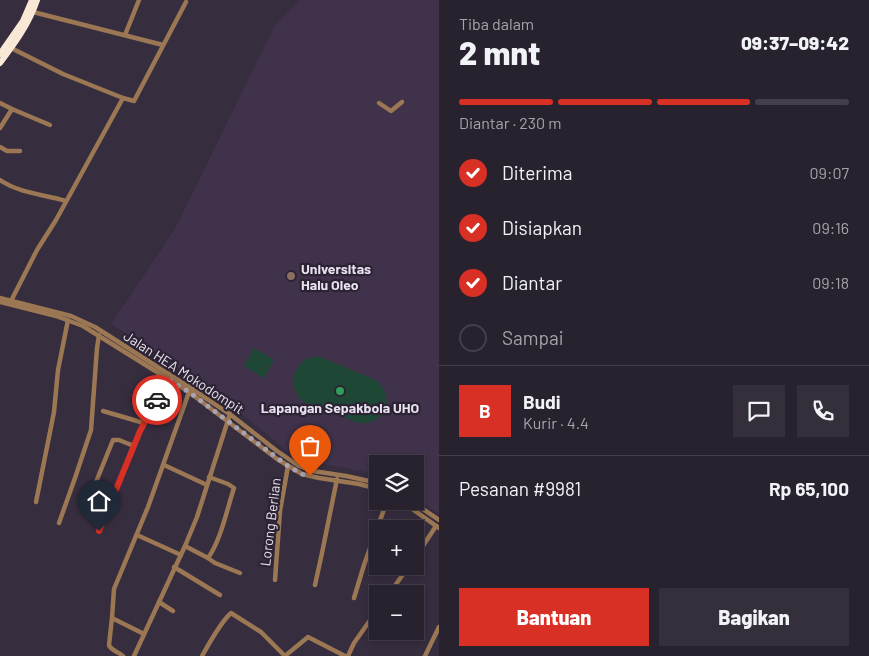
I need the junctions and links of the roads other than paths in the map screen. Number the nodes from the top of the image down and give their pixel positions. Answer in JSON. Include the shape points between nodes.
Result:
{"nodes":[{"id":1,"x":32,"y":0,"type":"edge"},
{"id":2,"x":37,"y":0,"type":"edge"},
{"id":3,"x":140,"y":0,"type":"edge"},
{"id":4,"x":179,"y":0,"type":"edge"},
{"id":5,"x":186,"y":1,"type":"edge"},
{"id":6,"x":33,"y":12,"type":"junction"},
{"id":7,"x":125,"y":35,"type":"junction"},
{"id":8,"x":163,"y":45,"type":"junction"},
{"id":9,"x":11,"y":48,"type":"junction"},
{"id":10,"x":0,"y":54,"type":"edge"},
{"id":11,"x":0,"y":63,"type":"edge"},
{"id":12,"x":123,"y":98,"type":"junction"},
{"id":13,"x":402,"y":102,"type":"dead end"},
{"id":14,"x":379,"y":103,"type":"dead end"},
{"id":15,"x":0,"y":104,"type":"edge"},
{"id":16,"x":12,"y":109,"type":"junction"},
{"id":17,"x":50,"y":125,"type":"dead end"},
{"id":18,"x":0,"y":128,"type":"edge"},
{"id":19,"x":0,"y":147,"type":"edge"},
{"id":20,"x":20,"y":151,"type":"dead end"},
{"id":21,"x":0,"y":180,"type":"edge"},
{"id":22,"x":66,"y":201,"type":"junction"},
{"id":23,"x":0,"y":298,"type":"edge"},
{"id":24,"x":11,"y":301,"type":"junction"},
{"id":25,"x":0,"y":302,"type":"edge"},
{"id":26,"x":68,"y":320,"type":"junction"},
{"id":27,"x":99,"y":335,"type":"junction"},
{"id":28,"x":121,"y":347,"type":"junction"},
{"id":29,"x":168,"y":379,"type":"junction"},
{"id":30,"x":189,"y":392,"type":"junction"},
{"id":31,"x":103,"y":411,"type":"dead end"},
{"id":32,"x":230,"y":414,"type":"junction"},
{"id":33,"x":228,"y":421,"type":"junction"},
{"id":34,"x":144,"y":423,"type":"junction"},
{"id":35,"x":134,"y":446,"type":"junction"},
{"id":36,"x":164,"y":465,"type":"junction"},
{"id":37,"x":288,"y":466,"type":"junction"},
{"id":38,"x":338,"y":474,"type":"junction"},
{"id":39,"x":209,"y":477,"type":"junction"},
{"id":40,"x":337,"y":480,"type":"junction"},
{"id":41,"x":369,"y":481,"type":"edge"},
{"id":42,"x":207,"y":485,"type":"junction"},
{"id":43,"x":369,"y":487,"type":"edge"},
{"id":44,"x":36,"y":502,"type":"dead end"},
{"id":45,"x":424,"y":509,"type":"edge"},
{"id":46,"x":383,"y":510,"type":"edge"},
{"id":47,"x":414,"y":510,"type":"edge"},
{"id":48,"x":431,"y":514,"type":"junction"},
{"id":49,"x":427,"y":519,"type":"junction"},
{"id":50,"x":439,"y":520,"type":"edge"},
{"id":51,"x":104,"y":521,"type":"junction"},
{"id":52,"x":59,"y":523,"type":"dead end"},
{"id":53,"x":438,"y":527,"type":"edge"},
{"id":54,"x":99,"y":531,"type":"dead end"},
{"id":55,"x":137,"y":535,"type":"junction"},
{"id":56,"x":185,"y":546,"type":"junction"},
{"id":57,"x":424,"y":546,"type":"edge"},
{"id":58,"x":181,"y":555,"type":"junction"},
{"id":59,"x":208,"y":558,"type":"junction"},
{"id":60,"x":174,"y":567,"type":"junction"},
{"id":61,"x":240,"y":573,"type":"dead end"},
{"id":62,"x":274,"y":580,"type":"dead end"},
{"id":63,"x":315,"y":585,"type":"dead end"},
{"id":64,"x":220,"y":595,"type":"dead end"},
{"id":65,"x":354,"y":598,"type":"dead end"},
{"id":66,"x":160,"y":602,"type":"junction"},
{"id":67,"x":173,"y":611,"type":"dead end"},
{"id":68,"x":112,"y":618,"type":"junction"},
{"id":69,"x":369,"y":622,"type":"edge"},
{"id":70,"x":439,"y":627,"type":"edge"},
{"id":71,"x":144,"y":634,"type":"junction"},
{"id":72,"x":122,"y":656,"type":"edge"},
{"id":73,"x":134,"y":656,"type":"edge"},
{"id":74,"x":202,"y":656,"type":"edge"},
{"id":75,"x":285,"y":656,"type":"edge"},
{"id":76,"x":346,"y":656,"type":"edge"},
{"id":77,"x":425,"y":656,"type":"edge"}],
"edges":[{"from":1,"to":10,"type":"highway","via":[[23,21]]},
{"from":2,"to":6,"type":"highway"},
{"from":3,"to":7,"type":"street"},
{"from":4,"to":5,"type":"street"},
{"from":5,"to":8,"type":"street"},
{"from":6,"to":7,"type":"street"},
{"from":6,"to":9,"type":"highway"},
{"from":7,"to":8,"type":"street"},
{"from":8,"to":12,"type":"street","via":[[135,100]]},
{"from":9,"to":11,"type":"highway"},
{"from":9,"to":12,"type":"street","via":[[63,74]]},
{"from":12,"to":22,"type":"street"},
{"from":13,"to":14,"type":"street","via":[[391,111]]},
{"from":15,"to":16,"type":"street"},
{"from":16,"to":17,"type":"street"},
{"from":16,"to":18,"type":"street"},
{"from":19,"to":20,"type":"street","via":[[7,151]]},
{"from":21,"to":22,"type":"street","via":[[20,190]]},
{"from":22,"to":24,"type":"street"},
{"from":23,"to":24,"type":"street","name":"Jalan HEA Mokodompit"},
{"from":24,"to":28,"type":"street","name":"Jalan HEA Mokodompit","via":[[71,316],[95,327]]},
{"from":25,"to":26,"type":"street","name":"Jalan HEA Mokodompit"},
{"from":26,"to":27,"type":"street","name":"Jalan HEA Mokodompit"},
{"from":26,"to":44,"type":"street"},
{"from":27,"to":28,"type":"street","name":"Jalan HEA Mokodompit"},
{"from":27,"to":52,"type":"street","via":[[92,422]]},
{"from":28,"to":29,"type":"street","name":"Jalan HEA Mokodompit"},
{"from":28,"to":32,"type":"street","name":"Jalan HEA Mokodompit"},
{"from":29,"to":30,"type":"street","name":"Jalan HEA Mokodompit"},
{"from":29,"to":34,"type":"street"},
{"from":30,"to":33,"type":"street","name":"Jalan HEA Mokodompit"},
{"from":30,"to":36,"type":"street"},
{"from":31,"to":34,"type":"street"},
{"from":32,"to":33,"type":"street"},
{"from":32,"to":38,"type":"street","name":"Jalan HEA Mokodompit","via":[[292,463],[312,471]]},
{"from":33,"to":37,"type":"street","name":"Jalan HEA Mokodompit"},
{"from":33,"to":39,"type":"street"},
{"from":34,"to":35,"type":"street"},
{"from":35,"to":51,"type":"street"},
{"from":35,"to":51,"type":"street","via":[[113,440],[98,477],[85,512]]},
{"from":36,"to":42,"type":"street"},
{"from":36,"to":55,"type":"street"},
{"from":37,"to":40,"type":"street","name":"Jalan HEA Mokodompit","via":[[302,474]]},
{"from":37,"to":62,"type":"street","name":"Lorong Berlian"},
{"from":38,"to":40,"type":"street"},
{"from":38,"to":41,"type":"street","name":"Jalan HEA Mokodompit"},
{"from":39,"to":42,"type":"street"},
{"from":39,"to":59,"type":"street","via":[[234,488]]},
{"from":40,"to":43,"type":"street","name":"Jalan HEA Mokodompit"},
{"from":40,"to":63,"type":"street"},
{"from":42,"to":56,"type":"street"},
{"from":45,"to":48,"type":"street"},
{"from":46,"to":65,"type":"street"},
{"from":47,"to":49,"type":"street"},
{"from":48,"to":49,"type":"street"},
{"from":48,"to":50,"type":"street"},
{"from":49,"to":53,"type":"street"},
{"from":51,"to":54,"type":"street"},
{"from":53,"to":57,"type":"street"},
{"from":55,"to":58,"type":"street"},
{"from":55,"to":68,"type":"street","via":[[114,589]]},
{"from":56,"to":58,"type":"street"},
{"from":56,"to":59,"type":"street"},
{"from":58,"to":60,"type":"street"},
{"from":59,"to":61,"type":"street"},
{"from":60,"to":64,"type":"street"},
{"from":60,"to":66,"type":"street"},
{"from":66,"to":67,"type":"street"},
{"from":66,"to":71,"type":"street"},
{"from":68,"to":71,"type":"street"},
{"from":68,"to":72,"type":"street","via":[[109,647]]},
{"from":69,"to":76,"type":"street"},
{"from":70,"to":77,"type":"street"},
{"from":71,"to":73,"type":"street"},
{"from":74,"to":75,"type":"street","via":[[231,613],[261,632]]},
{"from":75,"to":76,"type":"street","via":[[308,637]]}]}
